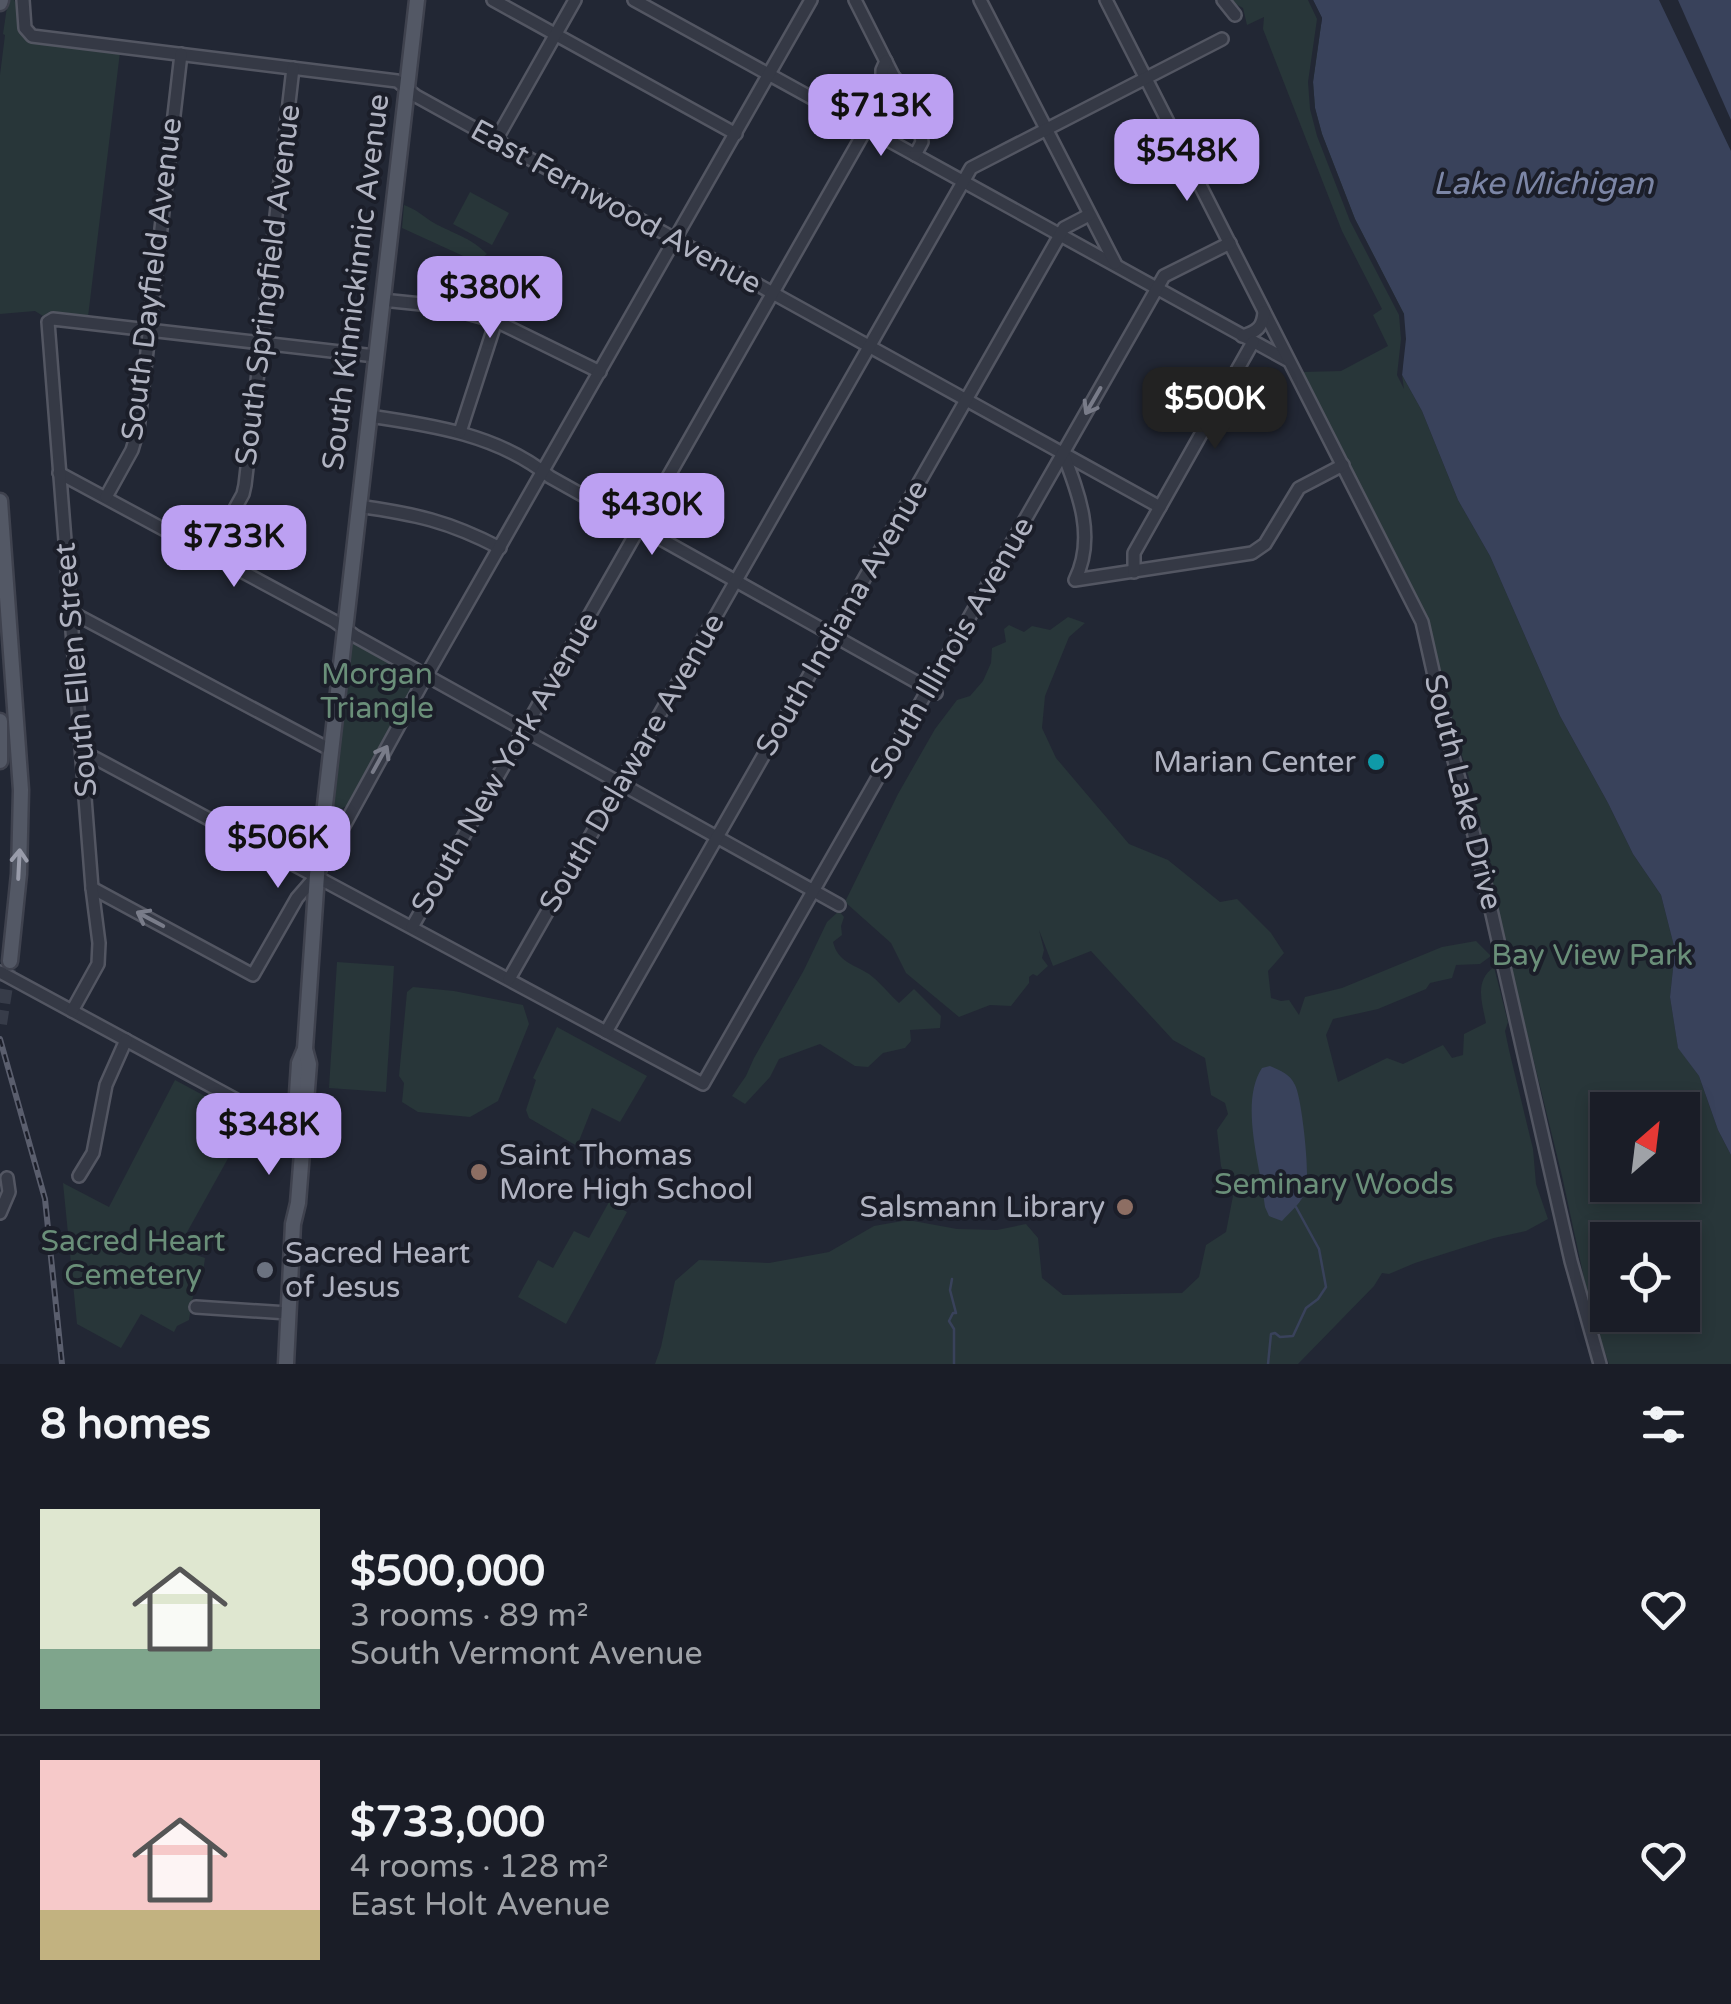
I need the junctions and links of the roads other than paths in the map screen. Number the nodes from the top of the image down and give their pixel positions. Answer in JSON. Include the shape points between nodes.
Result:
{"nodes":[{"id":1,"x":22,"y":0,"type":"edge"},
{"id":2,"x":417,"y":0,"type":"edge"},
{"id":3,"x":493,"y":0,"type":"edge"},
{"id":4,"x":575,"y":0,"type":"edge"},
{"id":5,"x":634,"y":0,"type":"edge"},
{"id":6,"x":811,"y":0,"type":"edge"},
{"id":7,"x":856,"y":0,"type":"edge"},
{"id":8,"x":980,"y":0,"type":"edge"},
{"id":9,"x":1106,"y":0,"type":"edge"},
{"id":10,"x":1223,"y":0,"type":"edge"},
{"id":11,"x":1235,"y":15,"type":"dead end"},
{"id":12,"x":556,"y":34,"type":"junction"},
{"id":13,"x":1222,"y":38,"type":"dead end"},
{"id":14,"x":180,"y":54,"type":"junction"},
{"id":15,"x":886,"y":61,"type":"junction"},
{"id":16,"x":292,"y":68,"type":"junction"},
{"id":17,"x":770,"y":75,"type":"junction"},
{"id":18,"x":895,"y":78,"type":"junction"},
{"id":19,"x":1146,"y":78,"type":"junction"},
{"id":20,"x":406,"y":88,"type":"junction"},
{"id":21,"x":881,"y":102,"type":"junction"},
{"id":22,"x":866,"y":128,"type":"junction"},
{"id":23,"x":1046,"y":129,"type":"junction"},
{"id":24,"x":736,"y":134,"type":"junction"},
{"id":25,"x":496,"y":140,"type":"junction"},
{"id":26,"x":915,"y":155,"type":"junction"},
{"id":27,"x":963,"y":182,"type":"junction"},
{"id":28,"x":1088,"y":215,"type":"junction"},
{"id":29,"x":1060,"y":235,"type":"junction"},
{"id":30,"x":676,"y":239,"type":"junction"},
{"id":31,"x":1230,"y":243,"type":"junction"},
{"id":32,"x":1116,"y":266,"type":"junction"},
{"id":33,"x":1157,"y":289,"type":"junction"},
{"id":34,"x":772,"y":293,"type":"junction"},
{"id":35,"x":382,"y":300,"type":"junction"},
{"id":36,"x":1264,"y":312,"type":"junction"},
{"id":37,"x":496,"y":321,"type":"junction"},
{"id":38,"x":148,"y":331,"type":"junction"},
{"id":39,"x":1248,"y":339,"type":"junction"},
{"id":40,"x":260,"y":344,"type":"junction"},
{"id":41,"x":869,"y":346,"type":"junction"},
{"id":42,"x":376,"y":356,"type":"junction"},
{"id":43,"x":1289,"y":361,"type":"junction"},
{"id":44,"x":600,"y":372,"type":"junction"},
{"id":45,"x":966,"y":400,"type":"junction"},
{"id":46,"x":369,"y":416,"type":"junction"},
{"id":47,"x":460,"y":432,"type":"junction"},
{"id":48,"x":1063,"y":453,"type":"junction"},
{"id":49,"x":1343,"y":465,"type":"junction"},
{"id":50,"x":543,"y":472,"type":"junction"},
{"id":51,"x":59,"y":473,"type":"junction"},
{"id":52,"x":106,"y":498,"type":"junction"},
{"id":53,"x":0,"y":501,"type":"edge"},
{"id":54,"x":358,"y":506,"type":"junction"},
{"id":55,"x":1160,"y":507,"type":"junction"},
{"id":56,"x":639,"y":527,"type":"junction"},
{"id":57,"x":500,"y":548,"type":"junction"},
{"id":58,"x":210,"y":554,"type":"junction"},
{"id":59,"x":1134,"y":572,"type":"junction"},
{"id":60,"x":736,"y":580,"type":"junction"},
{"id":61,"x":71,"y":612,"type":"junction"},
{"id":62,"x":344,"y":628,"type":"junction"},
{"id":63,"x":832,"y":635,"type":"junction"},
{"id":64,"x":426,"y":676,"type":"junction"},
{"id":65,"x":932,"y":691,"type":"junction"},
{"id":66,"x":0,"y":720,"type":"edge"},
{"id":67,"x":524,"y":730,"type":"junction"},
{"id":68,"x":331,"y":750,"type":"junction"},
{"id":69,"x":82,"y":752,"type":"junction"},
{"id":70,"x":0,"y":761,"type":"edge"},
{"id":71,"x":620,"y":783,"type":"junction"},
{"id":72,"x":350,"y":812,"type":"junction"},
{"id":73,"x":324,"y":815,"type":"junction"},
{"id":74,"x":717,"y":837,"type":"junction"},
{"id":75,"x":317,"y":876,"type":"junction"},
{"id":76,"x":92,"y":888,"type":"junction"},
{"id":77,"x":814,"y":890,"type":"junction"},
{"id":78,"x":839,"y":906,"type":"dead end"},
{"id":79,"x":412,"y":927,"type":"junction"},
{"id":80,"x":5,"y":966,"type":"edge"},
{"id":81,"x":509,"y":980,"type":"junction"},
{"id":82,"x":72,"y":1011,"type":"junction"},
{"id":83,"x":606,"y":1032,"type":"junction"},
{"id":84,"x":126,"y":1040,"type":"junction"},
{"id":85,"x":305,"y":1048,"type":"junction"},
{"id":86,"x":296,"y":1106,"type":"junction"},
{"id":87,"x":276,"y":1121,"type":"junction"},
{"id":88,"x":298,"y":1131,"type":"junction"},
{"id":89,"x":79,"y":1176,"type":"dead end"},
{"id":90,"x":7,"y":1178,"type":"dead end"},
{"id":91,"x":0,"y":1213,"type":"edge"},
{"id":92,"x":196,"y":1306,"type":"dead end"},
{"id":93,"x":288,"y":1313,"type":"junction"},
{"id":94,"x":286,"y":1364,"type":"edge"},
{"id":95,"x":1600,"y":1364,"type":"edge"}],
"edges":[{"from":1,"to":14,"type":"street","name":"East Fernwood Avenue","via":[[24,28],[32,36]]},
{"from":2,"to":20,"type":"main road","name":"South Kinnickinnic Avenue"},
{"from":3,"to":12,"type":"street"},
{"from":4,"to":12,"type":"street"},
{"from":5,"to":17,"type":"street"},
{"from":6,"to":17,"type":"street"},
{"from":7,"to":15,"type":"street"},
{"from":8,"to":23,"type":"street"},
{"from":9,"to":19,"type":"street","name":"South Lake Drive"},
{"from":10,"to":11,"type":"street"},
{"from":12,"to":24,"type":"street"},
{"from":12,"to":25,"type":"street"},
{"from":13,"to":19,"type":"street"},
{"from":14,"to":16,"type":"street","name":"East Fernwood Avenue"},
{"from":14,"to":38,"type":"street","name":"South Dayfield Avenue"},
{"from":15,"to":18,"type":"street"},
{"from":15,"to":21,"type":"street"},
{"from":16,"to":20,"type":"street","name":"East Fernwood Avenue","via":[[397,81]]},
{"from":16,"to":40,"type":"street","name":"South Springfield Avenue"},
{"from":17,"to":22,"type":"street"},
{"from":17,"to":24,"type":"street"},
{"from":18,"to":21,"type":"street","name":"South New York Avenue"},
{"from":18,"to":26,"type":"street","via":[[922,136]]},
{"from":19,"to":23,"type":"street"},
{"from":19,"to":31,"type":"street","name":"South Lake Drive"},
{"from":20,"to":25,"type":"street","name":"East Fernwood Avenue"},
{"from":20,"to":35,"type":"main road","name":"South Kinnickinnic Avenue"},
{"from":21,"to":22,"type":"street","name":"South New York Avenue"},
{"from":22,"to":26,"type":"street"},
{"from":22,"to":34,"type":"street","name":"South New York Avenue"},
{"from":23,"to":27,"type":"street","via":[[971,168]]},
{"from":23,"to":28,"type":"street"},
{"from":24,"to":30,"type":"street"},
{"from":25,"to":30,"type":"street","name":"East Fernwood Avenue"},
{"from":26,"to":27,"type":"street"},
{"from":27,"to":29,"type":"street"},
{"from":27,"to":41,"type":"street","name":"South Delaware Avenue"},
{"from":28,"to":29,"type":"street","name":"South Indiana Avenue"},
{"from":28,"to":32,"type":"street"},
{"from":29,"to":32,"type":"street"},
{"from":29,"to":45,"type":"street","name":"South Indiana Avenue"},
{"from":30,"to":34,"type":"street","name":"East Fernwood Avenue"},
{"from":30,"to":44,"type":"street"},
{"from":31,"to":33,"type":"street","name":"South Illinois Avenue","via":[[1164,276]]},
{"from":31,"to":36,"type":"street","name":"South Lake Drive"},
{"from":32,"to":33,"type":"street"},
{"from":33,"to":39,"type":"street"},
{"from":33,"to":48,"type":"street","name":"South Illinois Avenue","one_way":true},
{"from":34,"to":41,"type":"street","name":"East Fernwood Avenue"},
{"from":34,"to":56,"type":"street","name":"South New York Avenue"},
{"from":35,"to":37,"type":"street"},
{"from":35,"to":42,"type":"main road","name":"South Kinnickinnic Avenue"},
{"from":36,"to":39,"type":"street","via":[[1263,324]]},
{"from":36,"to":43,"type":"street","name":"South Lake Drive"},
{"from":37,"to":44,"type":"street"},
{"from":37,"to":47,"type":"street"},
{"from":38,"to":40,"type":"street"},
{"from":38,"to":51,"type":"street","name":"South Ellen Street","via":[[48,322]]},
{"from":38,"to":52,"type":"street","name":"South Dayfield Avenue","via":[[136,442]]},
{"from":39,"to":43,"type":"street"},
{"from":39,"to":55,"type":"street"},
{"from":40,"to":42,"type":"street"},
{"from":40,"to":58,"type":"street","name":"South Springfield Avenue","via":[[245,485]]},
{"from":41,"to":45,"type":"street","name":"East Fernwood Avenue"},
{"from":41,"to":60,"type":"street","name":"South Delaware Avenue"},
{"from":42,"to":46,"type":"main road","name":"South Kinnickinnic Avenue"},
{"from":43,"to":49,"type":"street","name":"South Lake Drive"},
{"from":44,"to":50,"type":"street"},
{"from":45,"to":48,"type":"street","name":"East Fernwood Avenue"},
{"from":45,"to":63,"type":"street","name":"South Indiana Avenue"},
{"from":46,"to":47,"type":"street"},
{"from":46,"to":54,"type":"main road","name":"South Kinnickinnic Avenue"},
{"from":47,"to":50,"type":"street"},
{"from":48,"to":55,"type":"street","name":"East Fernwood Avenue"},
{"from":48,"to":59,"type":"street","via":[[1085,525],[1076,580]]},
{"from":48,"to":65,"type":"street","name":"South Illinois Avenue"},
{"from":49,"to":59,"type":"street","via":[[1298,488],[1265,544],[1252,553]]},
{"from":49,"to":95,"type":"street","name":"South Lake Drive","via":[[1422,622]]},
{"from":50,"to":56,"type":"street"},
{"from":50,"to":57,"type":"street"},
{"from":51,"to":52,"type":"street"},
{"from":51,"to":61,"type":"street","name":"South Ellen Street"},
{"from":52,"to":58,"type":"street"},
{"from":80,"to":53,"type":"main road","one_way":true,"via":[[21,790]]},
{"from":54,"to":57,"type":"street","via":[[428,518]]},
{"from":54,"to":62,"type":"main road","name":"South Kinnickinnic Avenue"},
{"from":55,"to":59,"type":"street","via":[[1134,554]]},
{"from":56,"to":60,"type":"street"},
{"from":56,"to":67,"type":"street","name":"South New York Avenue"},
{"from":57,"to":64,"type":"street"},
{"from":58,"to":62,"type":"street"},
{"from":60,"to":63,"type":"street"},
{"from":60,"to":71,"type":"street","name":"South Delaware Avenue"},
{"from":61,"to":68,"type":"street"},
{"from":61,"to":69,"type":"street","name":"South Ellen Street"},
{"from":62,"to":64,"type":"street"},
{"from":62,"to":68,"type":"main road","name":"South Kinnickinnic Avenue"},
{"from":63,"to":65,"type":"street"},
{"from":63,"to":74,"type":"street","name":"South Indiana Avenue"},
{"from":64,"to":67,"type":"street"},
{"from":72,"to":64,"type":"street","one_way":true},
{"from":65,"to":77,"type":"street","name":"South Illinois Avenue"},
{"from":66,"to":70,"type":"main road"},
{"from":67,"to":71,"type":"street"},
{"from":67,"to":79,"type":"street","name":"South New York Avenue"},
{"from":68,"to":73,"type":"main road","name":"South Kinnickinnic Avenue"},
{"from":69,"to":75,"type":"street"},
{"from":69,"to":76,"type":"street","name":"South Ellen Street"},
{"from":71,"to":74,"type":"street"},
{"from":71,"to":81,"type":"street","name":"South Delaware Avenue"},
{"from":72,"to":73,"type":"street"},
{"from":72,"to":75,"type":"street"},
{"from":73,"to":75,"type":"main road","name":"South Kinnickinnic Avenue"},
{"from":74,"to":77,"type":"street"},
{"from":74,"to":83,"type":"street","name":"South Indiana Avenue"},
{"from":75,"to":76,"type":"street","one_way":true,"via":[[253,976]]},
{"from":75,"to":79,"type":"street"},
{"from":75,"to":85,"type":"main road","name":"South Kinnickinnic Avenue"},
{"from":76,"to":82,"type":"street","name":"South Ellen Street","via":[[98,964]]},
{"from":77,"to":78,"type":"street"},
{"from":77,"to":83,"type":"street","name":"South Illinois Avenue","via":[[703,1084]]},
{"from":79,"to":81,"type":"street"},
{"from":80,"to":82,"type":"street"},
{"from":81,"to":83,"type":"street"},
{"from":82,"to":84,"type":"street"},
{"from":84,"to":87,"type":"street"},
{"from":84,"to":89,"type":"street","via":[[106,1085],[93,1152]]},
{"from":85,"to":86,"type":"main road","name":"South Kinnickinnic Avenue"},
{"from":85,"to":88,"type":"main road","name":"South Kinnickinnic Avenue","via":[[309,1064]]},
{"from":86,"to":87,"type":"main road"},
{"from":86,"to":88,"type":"main road","name":"South Kinnickinnic Avenue"},
{"from":87,"to":88,"type":"street"},
{"from":88,"to":93,"type":"main road","name":"South Kinnickinnic Avenue"},
{"from":90,"to":91,"type":"street"},
{"from":92,"to":93,"type":"street"},
{"from":93,"to":94,"type":"main road","name":"South Kinnickinnic Avenue"}]}
